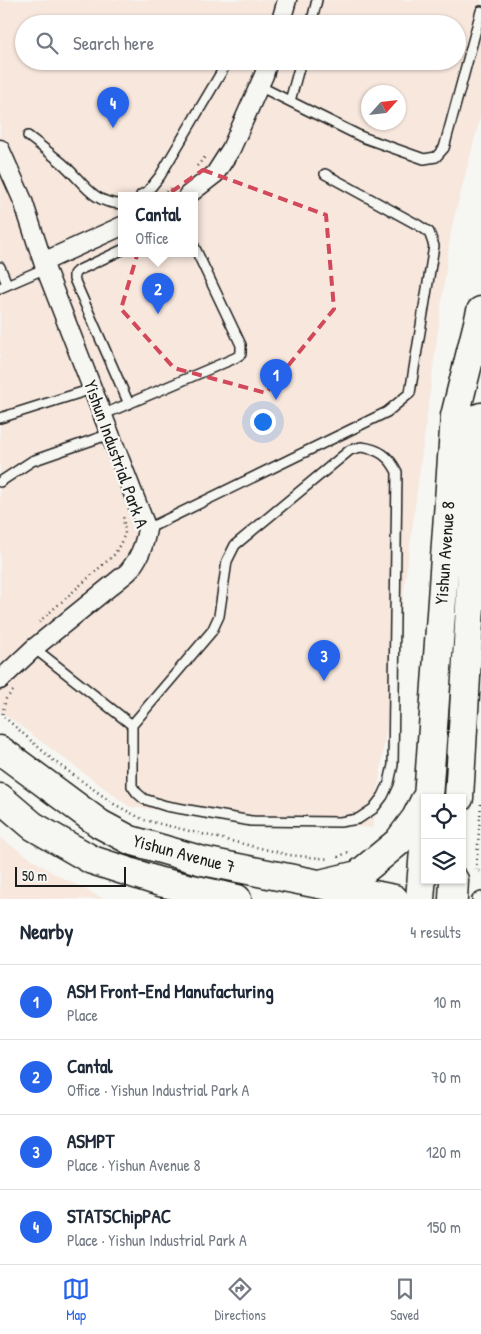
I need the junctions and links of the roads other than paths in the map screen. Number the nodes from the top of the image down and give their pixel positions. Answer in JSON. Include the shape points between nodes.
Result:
{"nodes":[{"id":1,"x":287,"y":0,"type":"edge"},
{"id":2,"x":317,"y":0,"type":"edge"},
{"id":3,"x":481,"y":11,"type":"edge"},
{"id":4,"x":283,"y":15,"type":"edge"},
{"id":5,"x":313,"y":15,"type":"edge"},
{"id":6,"x":466,"y":67,"type":"edge"},
{"id":7,"x":223,"y":70,"type":"edge"},
{"id":8,"x":265,"y":70,"type":"edge"},
{"id":9,"x":299,"y":70,"type":"edge"},
{"id":10,"x":465,"y":70,"type":"edge"},
{"id":11,"x":259,"y":86,"type":"junction"},
{"id":12,"x":290,"y":101,"type":"junction"},
{"id":13,"x":28,"y":136,"type":"dead end"},
{"id":14,"x":0,"y":149,"type":"edge"},
{"id":15,"x":325,"y":174,"type":"dead end"},
{"id":16,"x":183,"y":189,"type":"edge"},
{"id":17,"x":146,"y":192,"type":"edge"},
{"id":18,"x":118,"y":204,"type":"edge"},
{"id":19,"x":118,"y":228,"type":"edge"},
{"id":20,"x":118,"y":252,"type":"edge"},
{"id":21,"x":198,"y":254,"type":"edge"},
{"id":22,"x":44,"y":265,"type":"junction"},
{"id":23,"x":0,"y":267,"type":"edge"},
{"id":24,"x":4,"y":286,"type":"edge"},
{"id":25,"x":481,"y":311,"type":"edge"},
{"id":26,"x":92,"y":389,"type":"junction"},
{"id":27,"x":129,"y":404,"type":"junction"},
{"id":28,"x":102,"y":414,"type":"junction"},
{"id":29,"x":481,"y":417,"type":"edge"},
{"id":30,"x":0,"y":418,"type":"edge"},
{"id":31,"x":110,"y":434,"type":"junction"},
{"id":32,"x":0,"y":482,"type":"edge"},
{"id":33,"x":147,"y":529,"type":"junction"},
{"id":34,"x":34,"y":648,"type":"junction"},
{"id":35,"x":0,"y":680,"type":"edge"},
{"id":36,"x":132,"y":725,"type":"junction"},
{"id":37,"x":0,"y":750,"type":"edge"},
{"id":38,"x":426,"y":794,"type":"edge"},
{"id":39,"x":459,"y":794,"type":"edge"},
{"id":40,"x":0,"y":798,"type":"edge"},
{"id":41,"x":421,"y":808,"type":"edge"},
{"id":42,"x":425,"y":839,"type":"edge"},
{"id":43,"x":454,"y":884,"type":"edge"},
{"id":44,"x":317,"y":885,"type":"junction"},
{"id":45,"x":481,"y":897,"type":"edge"},
{"id":46,"x":237,"y":899,"type":"edge"},
{"id":47,"x":394,"y":899,"type":"edge"},
{"id":48,"x":420,"y":899,"type":"edge"},
{"id":49,"x":453,"y":899,"type":"edge"},
{"id":50,"x":477,"y":899,"type":"edge"}],
"edges":[{"from":1,"to":4,"type":"street"},
{"from":2,"to":5,"type":"lane"},
{"from":3,"to":6,"type":"lane"},
{"from":7,"to":17,"type":"lane","via":[[160,176]]},
{"from":8,"to":11,"type":"street"},
{"from":9,"to":12,"type":"lane"},
{"from":10,"to":12,"type":"lane","via":[[444,148],[436,157],[424,159],[362,137]]},
{"from":11,"to":12,"type":"lane"},
{"from":11,"to":16,"type":"street","via":[[231,149],[215,174]]},
{"from":13,"to":18,"type":"lane","via":[[103,201]]},
{"from":14,"to":22,"type":"street","name":"Yishun Industrial Park A","via":[[23,201]]},
{"from":15,"to":33,"type":"lane","via":[[418,225],[429,232],[432,239],[434,246],[410,392],[388,412]]},
{"from":19,"to":22,"type":"street"},
{"from":20,"to":27,"type":"lane","via":[[77,271],[74,279]]},
{"from":21,"to":27,"type":"lane","via":[[241,345],[241,354]]},
{"from":22,"to":24,"type":"lane"},
{"from":22,"to":26,"type":"street","name":"Yishun Industrial Park A"},
{"from":23,"to":24,"type":"lane"},
{"from":25,"to":38,"type":"main road","name":"Yishun Avenue 8","via":[[455,416]]},
{"from":26,"to":28,"type":"street","name":"Yishun Industrial Park A"},
{"from":26,"to":30,"type":"lane"},
{"from":27,"to":28,"type":"lane"},
{"from":28,"to":31,"type":"street","name":"Yishun Industrial Park A"},
{"from":29,"to":39,"type":"main road","name":"Yishun Avenue 8"},
{"from":31,"to":32,"type":"lane","via":[[32,462]]},
{"from":31,"to":33,"type":"street","name":"Yishun Industrial Park A"},
{"from":33,"to":34,"type":"street","name":"Yishun Industrial Park A","via":[[138,560],[128,572]]},
{"from":34,"to":35,"type":"street","name":"Yishun Industrial Park A"},
{"from":34,"to":36,"type":"lane"},
{"from":36,"to":36,"type":"lane","via":[[132,786],[137,794],[166,806],[251,821],[340,822],[358,819],[373,809],[383,796],[393,765],[397,472],[383,453],[373,448],[350,450],[234,545],[227,561],[220,616],[212,631]]},
{"from":37,"to":44,"type":"main road","name":"Yishun Avenue 7","via":[[100,824],[130,840],[203,861]]},
{"from":40,"to":46,"type":"main road","name":"Yishun Avenue 7","via":[[32,826],[92,860],[160,882]]},
{"from":41,"to":44,"type":"main road","via":[[398,842],[358,875]]},
{"from":42,"to":48,"type":"main road"},
{"from":43,"to":49,"type":"main road"},
{"from":44,"to":47,"type":"main road","name":"Yishun Avenue 7"},
{"from":45,"to":50,"type":"lane"}]}
